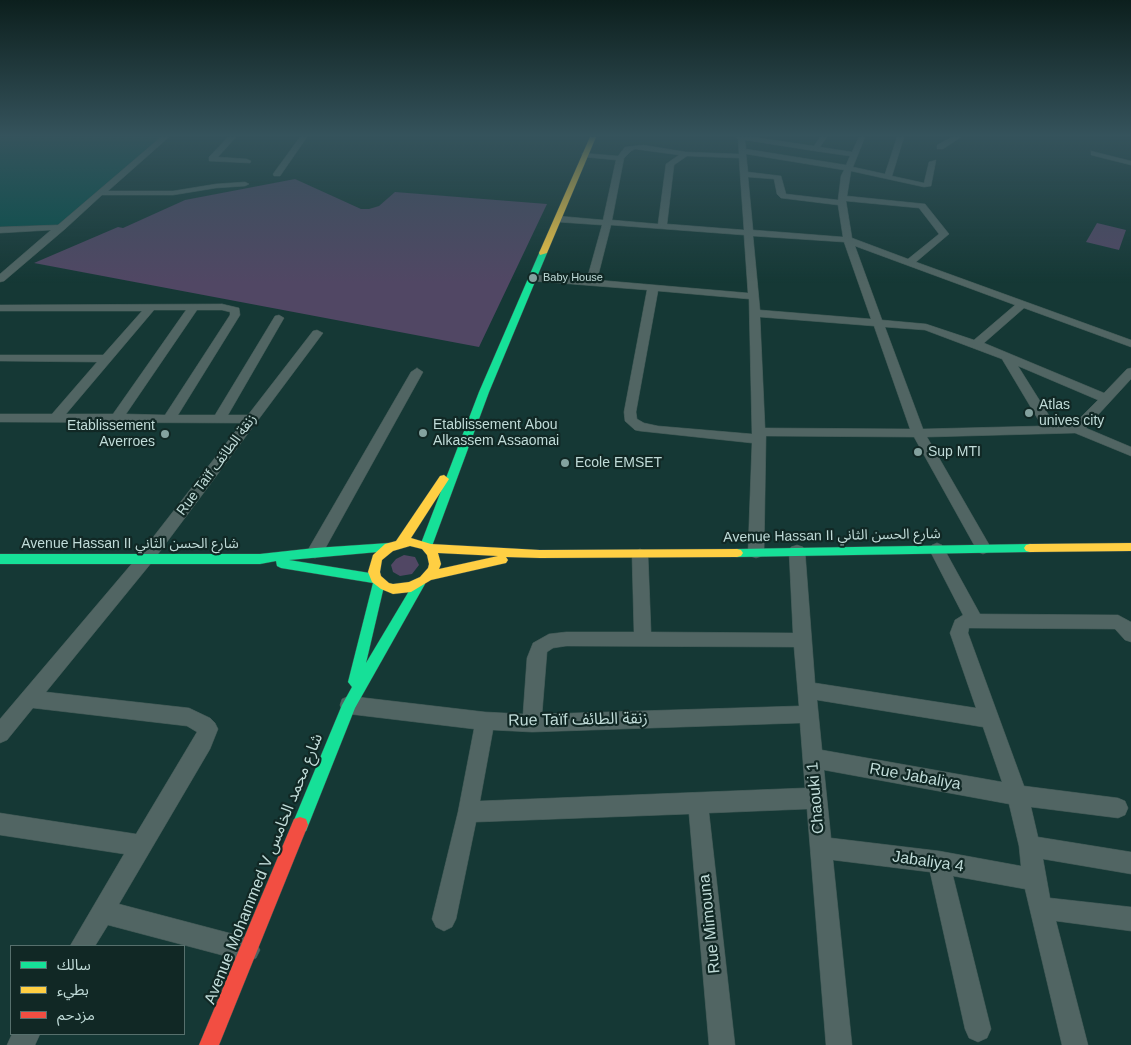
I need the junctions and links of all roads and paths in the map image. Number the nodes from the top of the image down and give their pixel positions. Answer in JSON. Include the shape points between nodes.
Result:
{"nodes":[{"id":1,"x":110,"y":186,"type":"edge"},
{"id":2,"x":219,"y":186,"type":"edge"},
{"id":3,"x":572,"y":186,"type":"edge"},
{"id":4,"x":614,"y":186,"type":"edge"},
{"id":5,"x":667,"y":186,"type":"edge"},
{"id":6,"x":745,"y":186,"type":"edge"},
{"id":7,"x":779,"y":186,"type":"edge"},
{"id":8,"x":844,"y":186,"type":"edge"},
{"id":9,"x":102,"y":193,"type":"junction"},
{"id":10,"x":842,"y":201,"type":"junction"},
{"id":11,"x":558,"y":220,"type":"junction"},
{"id":12,"x":607,"y":223,"type":"junction"},
{"id":13,"x":62,"y":227,"type":"junction"},
{"id":14,"x":662,"y":227,"type":"junction"},
{"id":15,"x":0,"y":230,"type":"edge"},
{"id":16,"x":748,"y":233,"type":"junction"},
{"id":17,"x":848,"y":240,"type":"junction"},
{"id":18,"x":910,"y":262,"type":"junction"},
{"id":19,"x":533,"y":278,"type":"junction"},
{"id":20,"x":0,"y":279,"type":"edge"},
{"id":21,"x":591,"y":282,"type":"junction"},
{"id":22,"x":653,"y":288,"type":"junction"},
{"id":23,"x":753,"y":296,"type":"junction"},
{"id":24,"x":1023,"y":304,"type":"junction"},
{"id":25,"x":0,"y":308,"type":"edge"},
{"id":26,"x":150,"y":308,"type":"junction"},
{"id":27,"x":193,"y":308,"type":"junction"},
{"id":28,"x":755,"y":313,"type":"junction"},
{"id":29,"x":279,"y":318,"type":"dead end"},
{"id":30,"x":877,"y":322,"type":"junction"},
{"id":31,"x":318,"y":333,"type":"dead end"},
{"id":32,"x":976,"y":344,"type":"junction"},
{"id":33,"x":1131,"y":344,"type":"edge"},
{"id":34,"x":1006,"y":356,"type":"junction"},
{"id":35,"x":0,"y":358,"type":"edge"},
{"id":36,"x":108,"y":359,"type":"junction"},
{"id":37,"x":417,"y":372,"type":"dead end"},
{"id":38,"x":1131,"y":372,"type":"edge"},
{"id":39,"x":1107,"y":399,"type":"junction"},
{"id":40,"x":57,"y":417,"type":"junction"},
{"id":41,"x":0,"y":418,"type":"edge"},
{"id":42,"x":116,"y":419,"type":"junction"},
{"id":43,"x":169,"y":419,"type":"junction"},
{"id":44,"x":218,"y":419,"type":"junction"},
{"id":45,"x":252,"y":419,"type":"junction"},
{"id":46,"x":1077,"y":429,"type":"junction"},
{"id":47,"x":1052,"y":431,"type":"junction"},
{"id":48,"x":918,"y":433,"type":"junction"},
{"id":49,"x":759,"y":435,"type":"junction"},
{"id":50,"x":1131,"y":452,"type":"edge"},
{"id":51,"x":459,"y":456,"type":"junction"},
{"id":52,"x":395,"y":545,"type":"junction"},
{"id":53,"x":427,"y":547,"type":"junction"},
{"id":54,"x":1130,"y":547,"type":"edge"},
{"id":55,"x":983,"y":548,"type":"junction"},
{"id":56,"x":937,"y":549,"type":"junction"},
{"id":57,"x":798,"y":551,"type":"junction"},
{"id":58,"x":315,"y":552,"type":"junction"},
{"id":59,"x":756,"y":552,"type":"junction"},
{"id":60,"x":540,"y":554,"type":"junction"},
{"id":61,"x":640,"y":555,"type":"junction"},
{"id":62,"x":146,"y":558,"type":"junction"},
{"id":63,"x":0,"y":559,"type":"edge"},
{"id":64,"x":260,"y":559,"type":"junction"},
{"id":65,"x":378,"y":580,"type":"junction"},
{"id":66,"x":424,"y":580,"type":"junction"},
{"id":67,"x":975,"y":621,"type":"junction"},
{"id":68,"x":1131,"y":635,"type":"edge"},
{"id":69,"x":643,"y":640,"type":"junction"},
{"id":70,"x":802,"y":640,"type":"junction"},
{"id":71,"x":806,"y":690,"type":"junction"},
{"id":72,"x":29,"y":699,"type":"junction"},
{"id":73,"x":349,"y":705,"type":"junction"},
{"id":74,"x":808,"y":714,"type":"junction"},
{"id":75,"x":990,"y":719,"type":"junction"},
{"id":76,"x":486,"y":721,"type":"junction"},
{"id":77,"x":532,"y":723,"type":"junction"},
{"id":78,"x":0,"y":734,"type":"edge"},
{"id":79,"x":813,"y":758,"type":"junction"},
{"id":80,"x":1016,"y":795,"type":"junction"},
{"id":81,"x":816,"y":798,"type":"junction"},
{"id":82,"x":698,"y":803,"type":"junction"},
{"id":83,"x":1118,"y":808,"type":"dead end"},
{"id":84,"x":468,"y":812,"type":"junction"},
{"id":85,"x":0,"y":824,"type":"edge"},
{"id":86,"x":142,"y":846,"type":"junction"},
{"id":87,"x":1030,"y":846,"type":"junction"},
{"id":88,"x":821,"y":848,"type":"junction"},
{"id":89,"x":939,"y":862,"type":"junction"},
{"id":90,"x":1131,"y":863,"type":"edge"},
{"id":91,"x":1034,"y":880,"type":"junction"},
{"id":92,"x":1041,"y":908,"type":"junction"},
{"id":93,"x":104,"y":912,"type":"junction"},
{"id":94,"x":444,"y":919,"type":"dead end"},
{"id":95,"x":1131,"y":919,"type":"edge"},
{"id":96,"x":83,"y":945,"type":"edge"},
{"id":97,"x":248,"y":950,"type":"junction"},
{"id":98,"x":978,"y":1029,"type":"dead end"},
{"id":99,"x":209,"y":1045,"type":"edge"},
{"id":100,"x":722,"y":1045,"type":"edge"},
{"id":101,"x":839,"y":1045,"type":"edge"},
{"id":102,"x":1075,"y":1045,"type":"edge"}],
"edges":[{"from":1,"to":9,"type":"street"},
{"from":2,"to":9,"type":"street","via":[[173,193]]},
{"from":3,"to":11,"type":"main road"},
{"from":4,"to":12,"type":"street"},
{"from":5,"to":14,"type":"street"},
{"from":6,"to":16,"type":"street"},
{"from":7,"to":10,"type":"street","via":[[784,196]]},
{"from":8,"to":10,"type":"street"},
{"from":9,"to":13,"type":"street"},
{"from":10,"to":17,"type":"street"},
{"from":10,"to":18,"type":"street","via":[[922,206],[944,234]]},
{"from":11,"to":12,"type":"street"},
{"from":11,"to":19,"type":"main road"},
{"from":12,"to":14,"type":"street"},
{"from":12,"to":21,"type":"street"},
{"from":13,"to":15,"type":"street"},
{"from":13,"to":20,"type":"street"},
{"from":14,"to":16,"type":"street"},
{"from":16,"to":17,"type":"street"},
{"from":16,"to":23,"type":"street"},
{"from":17,"to":18,"type":"street"},
{"from":17,"to":30,"type":"street"},
{"from":18,"to":24,"type":"street"},
{"from":19,"to":21,"type":"street"},
{"from":19,"to":51,"type":"main road"},
{"from":21,"to":22,"type":"street"},
{"from":22,"to":23,"type":"street"},
{"from":22,"to":49,"type":"street","via":[[630,412],[631,422],[658,430]]},
{"from":23,"to":28,"type":"street"},
{"from":24,"to":32,"type":"street"},
{"from":24,"to":33,"type":"street"},
{"from":25,"to":26,"type":"street"},
{"from":26,"to":27,"type":"street"},
{"from":26,"to":36,"type":"street"},
{"from":27,"to":42,"type":"street"},
{"from":27,"to":43,"type":"street","via":[[227,308],[236,314]]},
{"from":28,"to":30,"type":"street"},
{"from":28,"to":49,"type":"street"},
{"from":29,"to":44,"type":"street"},
{"from":30,"to":32,"type":"street","via":[[926,327]]},
{"from":30,"to":48,"type":"street"},
{"from":31,"to":45,"type":"street","name":"Rue Taïf زنقة الطائف"},
{"from":32,"to":34,"type":"street"},
{"from":34,"to":39,"type":"street"},
{"from":34,"to":47,"type":"street"},
{"from":35,"to":36,"type":"street"},
{"from":36,"to":40,"type":"street"},
{"from":37,"to":58,"type":"street"},
{"from":38,"to":39,"type":"street"},
{"from":39,"to":46,"type":"street"},
{"from":40,"to":41,"type":"street"},
{"from":40,"to":42,"type":"street"},
{"from":42,"to":43,"type":"street"},
{"from":43,"to":44,"type":"street"},
{"from":44,"to":45,"type":"street"},
{"from":45,"to":62,"type":"street","name":"Rue Taïf زنقة الطائف"},
{"from":46,"to":47,"type":"street"},
{"from":46,"to":50,"type":"street"},
{"from":47,"to":48,"type":"street"},
{"from":48,"to":49,"type":"street"},
{"from":48,"to":55,"type":"street"},
{"from":49,"to":59,"type":"street"},
{"from":51,"to":52,"type":"main road"},
{"from":51,"to":53,"type":"main road"},
{"from":52,"to":53,"type":"main road","via":[[410,542]]},
{"from":52,"to":58,"type":"main road","name":"Avenue Hassan II شارع الحسن الثاني"},
{"from":52,"to":65,"type":"main road","via":[[377,558],[374,572]]},
{"from":53,"to":60,"type":"main road","name":"Avenue Hassan II شارع الحسن الثاني"},
{"from":53,"to":66,"type":"main road","via":[[435,564]]},
{"from":54,"to":55,"type":"main road","name":"Avenue Hassan II شارع الحسن الثاني"},
{"from":55,"to":56,"type":"main road","name":"Avenue Hassan II شارع الحسن الثاني"},
{"from":56,"to":57,"type":"main road","name":"Avenue Hassan II شارع الحسن الثاني"},
{"from":56,"to":67,"type":"street"},
{"from":57,"to":59,"type":"main road","name":"Avenue Hassan II شارع الحسن الثاني"},
{"from":57,"to":70,"type":"street","name":"Chaouki 1"},
{"from":58,"to":64,"type":"main road","name":"Avenue Hassan II شارع الحسن الثاني"},
{"from":59,"to":61,"type":"main road","name":"Avenue Hassan II شارع الحسن الثاني"},
{"from":60,"to":61,"type":"main road","name":"Avenue Hassan II شارع الحسن الثاني"},
{"from":60,"to":66,"type":"main road","name":"Avenue Hassan II شارع الحسن الثاني","via":[[476,565]]},
{"from":61,"to":69,"type":"street"},
{"from":62,"to":63,"type":"main road","name":"Avenue Hassan II شارع الحسن الثاني"},
{"from":62,"to":64,"type":"main road","name":"Avenue Hassan II شارع الحسن الثاني"},
{"from":62,"to":72,"type":"street","name":"Rue Taïf زنقة الطائف"},
{"from":64,"to":65,"type":"main road","name":"Avenue Hassan II شارع الحسن الثاني"},
{"from":65,"to":66,"type":"main road","via":[[393,589],[402,589]]},
{"from":65,"to":73,"type":"main road"},
{"from":66,"to":73,"type":"main road"},
{"from":67,"to":68,"type":"street","via":[[1118,622]]},
{"from":67,"to":75,"type":"street","via":[[965,621],[959,633]]},
{"from":69,"to":70,"type":"street"},
{"from":69,"to":77,"type":"street","via":[[546,642],[539,648],[535,662]]},
{"from":70,"to":71,"type":"street","name":"Chaouki 1"},
{"from":71,"to":74,"type":"street","name":"Chaouki 1"},
{"from":71,"to":75,"type":"street"},
{"from":72,"to":78,"type":"street","name":"Rue Taïf زنقة الطائف"},
{"from":72,"to":86,"type":"street","via":[[190,717],[206,726],[208,732],[203,742]]},
{"from":73,"to":76,"type":"street","name":"Rue Taïf زنقة الطائف"},
{"from":73,"to":97,"type":"main road","name":"Avenue Mohammed V شارع محمد الخامس"},
{"from":74,"to":77,"type":"street","name":"Rue Taïf زنقة الطائف"},
{"from":74,"to":79,"type":"street","name":"Chaouki 1"},
{"from":75,"to":80,"type":"street"},
{"from":76,"to":77,"type":"street","name":"Rue Taïf زنقة الطائف"},
{"from":76,"to":84,"type":"street"},
{"from":79,"to":80,"type":"street","name":"Rue Jabaliya"},
{"from":79,"to":81,"type":"street","name":"Chaouki 1"},
{"from":80,"to":83,"type":"street","name":"Rue Jabaliya"},
{"from":80,"to":87,"type":"street"},
{"from":81,"to":82,"type":"street"},
{"from":81,"to":88,"type":"street","name":"Chaouki 1"},
{"from":82,"to":84,"type":"street"},
{"from":82,"to":100,"type":"street","name":"Rue Mimouna"},
{"from":84,"to":94,"type":"street"},
{"from":85,"to":86,"type":"street"},
{"from":86,"to":93,"type":"street"},
{"from":87,"to":90,"type":"street"},
{"from":87,"to":91,"type":"street"},
{"from":88,"to":89,"type":"street","name":"Jabaliya 4"},
{"from":88,"to":101,"type":"street","name":"Chaouki 1"},
{"from":89,"to":91,"type":"street","name":"Jabaliya 4"},
{"from":89,"to":98,"type":"street"},
{"from":91,"to":92,"type":"street"},
{"from":92,"to":95,"type":"street"},
{"from":92,"to":102,"type":"street"},
{"from":93,"to":96,"type":"street"},
{"from":93,"to":97,"type":"street"},
{"from":97,"to":99,"type":"main road","name":"Avenue Mohammed V شارع محمد الخامس"}]}
